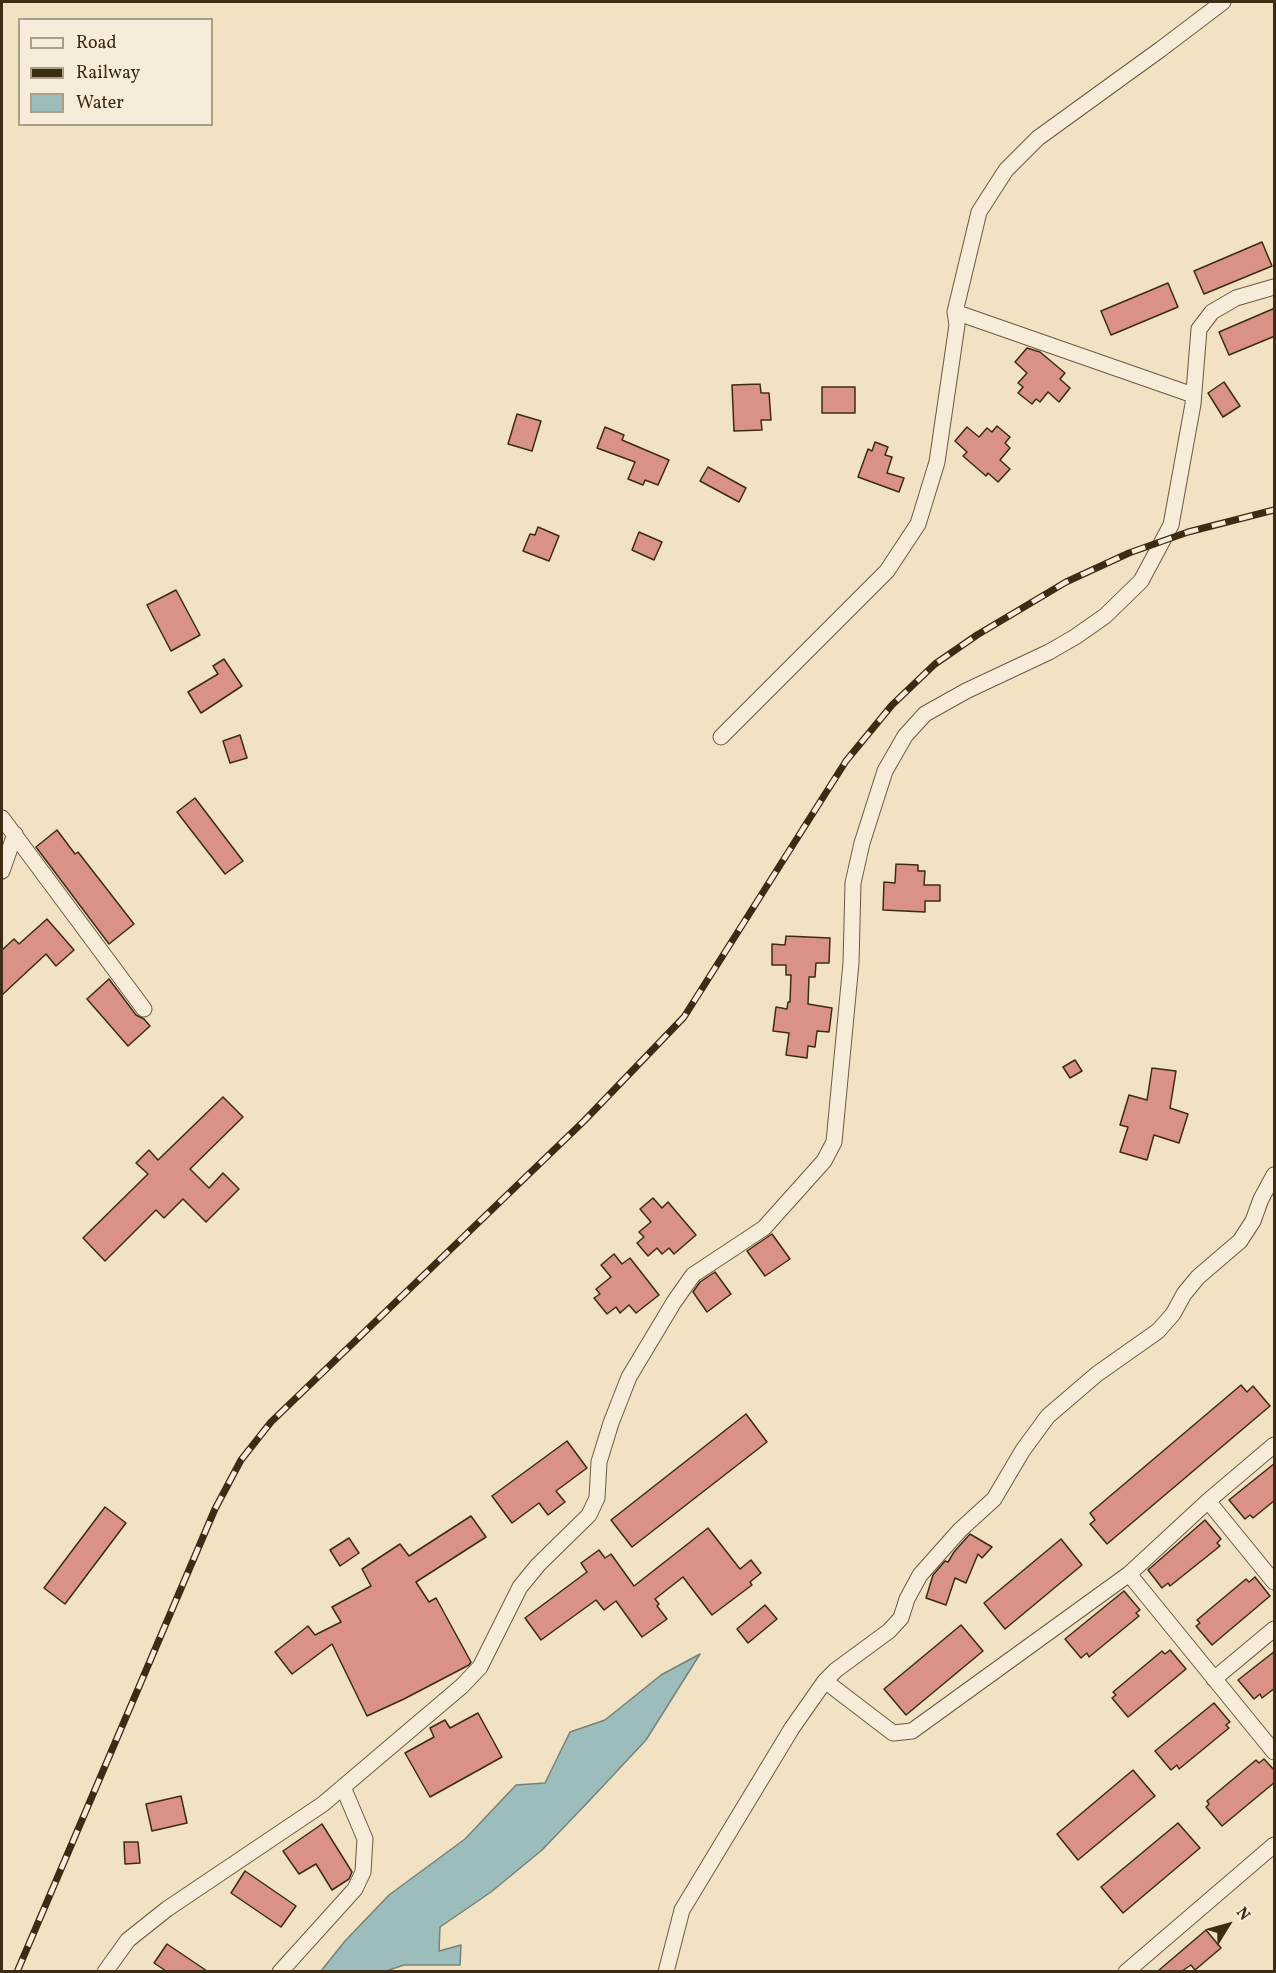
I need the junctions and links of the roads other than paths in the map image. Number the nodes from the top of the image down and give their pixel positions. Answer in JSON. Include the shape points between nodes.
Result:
{"nodes":[{"id":1,"x":1223,"y":2,"type":"edge"},
{"id":2,"x":1275,"y":287,"type":"edge"},
{"id":3,"x":956,"y":312,"type":"junction"},
{"id":4,"x":1193,"y":395,"type":"junction"},
{"id":5,"x":721,"y":737,"type":"dead end"},
{"id":6,"x":2,"y":818,"type":"edge"},
{"id":7,"x":15,"y":834,"type":"junction"},
{"id":8,"x":2,"y":871,"type":"edge"},
{"id":9,"x":144,"y":1009,"type":"dead end"},
{"id":10,"x":1275,"y":1175,"type":"edge"},
{"id":11,"x":1275,"y":1445,"type":"edge"},
{"id":12,"x":1208,"y":1501,"type":"junction"},
{"id":13,"x":1129,"y":1574,"type":"junction"},
{"id":14,"x":1275,"y":1582,"type":"edge"},
{"id":15,"x":1275,"y":1629,"type":"edge"},
{"id":16,"x":1214,"y":1679,"type":"junction"},
{"id":17,"x":825,"y":1681,"type":"junction"},
{"id":18,"x":1275,"y":1752,"type":"edge"},
{"id":19,"x":343,"y":1787,"type":"junction"},
{"id":20,"x":1275,"y":1845,"type":"edge"},
{"id":21,"x":105,"y":1971,"type":"edge"},
{"id":22,"x":280,"y":1971,"type":"edge"},
{"id":23,"x":666,"y":1971,"type":"edge"},
{"id":24,"x":1126,"y":1971,"type":"edge"}],
"edges":[{"from":1,"to":3,"type":"street","via":[[1038,138],[1006,170],[979,212]]},
{"from":2,"to":4,"type":"street","via":[[1236,298],[1205,320],[1199,329]]},
{"from":3,"to":4,"type":"street"},
{"from":3,"to":5,"type":"street","via":[[937,462],[918,524],[888,571]]},
{"from":4,"to":19,"type":"street","via":[[1171,525],[1141,581],[1105,616],[1075,637],[925,714],[905,736],[885,771],[853,883],[851,963],[837,1120],[834,1142],[824,1161],[764,1228],[693,1275],[674,1302],[629,1377],[599,1462],[597,1498],[589,1515],[520,1587],[480,1667]]},
{"from":6,"to":7,"type":"street"},
{"from":7,"to":8,"type":"street"},
{"from":7,"to":9,"type":"street"},
{"from":10,"to":17,"type":"street","via":[[1240,1241],[1198,1277],[1158,1331],[1097,1374],[1048,1416],[994,1499],[920,1575],[901,1617]]},
{"from":11,"to":12,"type":"street"},
{"from":12,"to":13,"type":"street"},
{"from":12,"to":14,"type":"street"},
{"from":13,"to":16,"type":"street"},
{"from":13,"to":17,"type":"street","via":[[912,1731],[893,1733]]},
{"from":15,"to":16,"type":"street"},
{"from":16,"to":18,"type":"street"},
{"from":17,"to":23,"type":"street","via":[[792,1728],[682,1910]]},
{"from":19,"to":21,"type":"street","via":[[128,1940]]},
{"from":19,"to":22,"type":"street","via":[[365,1839],[363,1872],[355,1889]]},
{"from":20,"to":24,"type":"street"}]}
